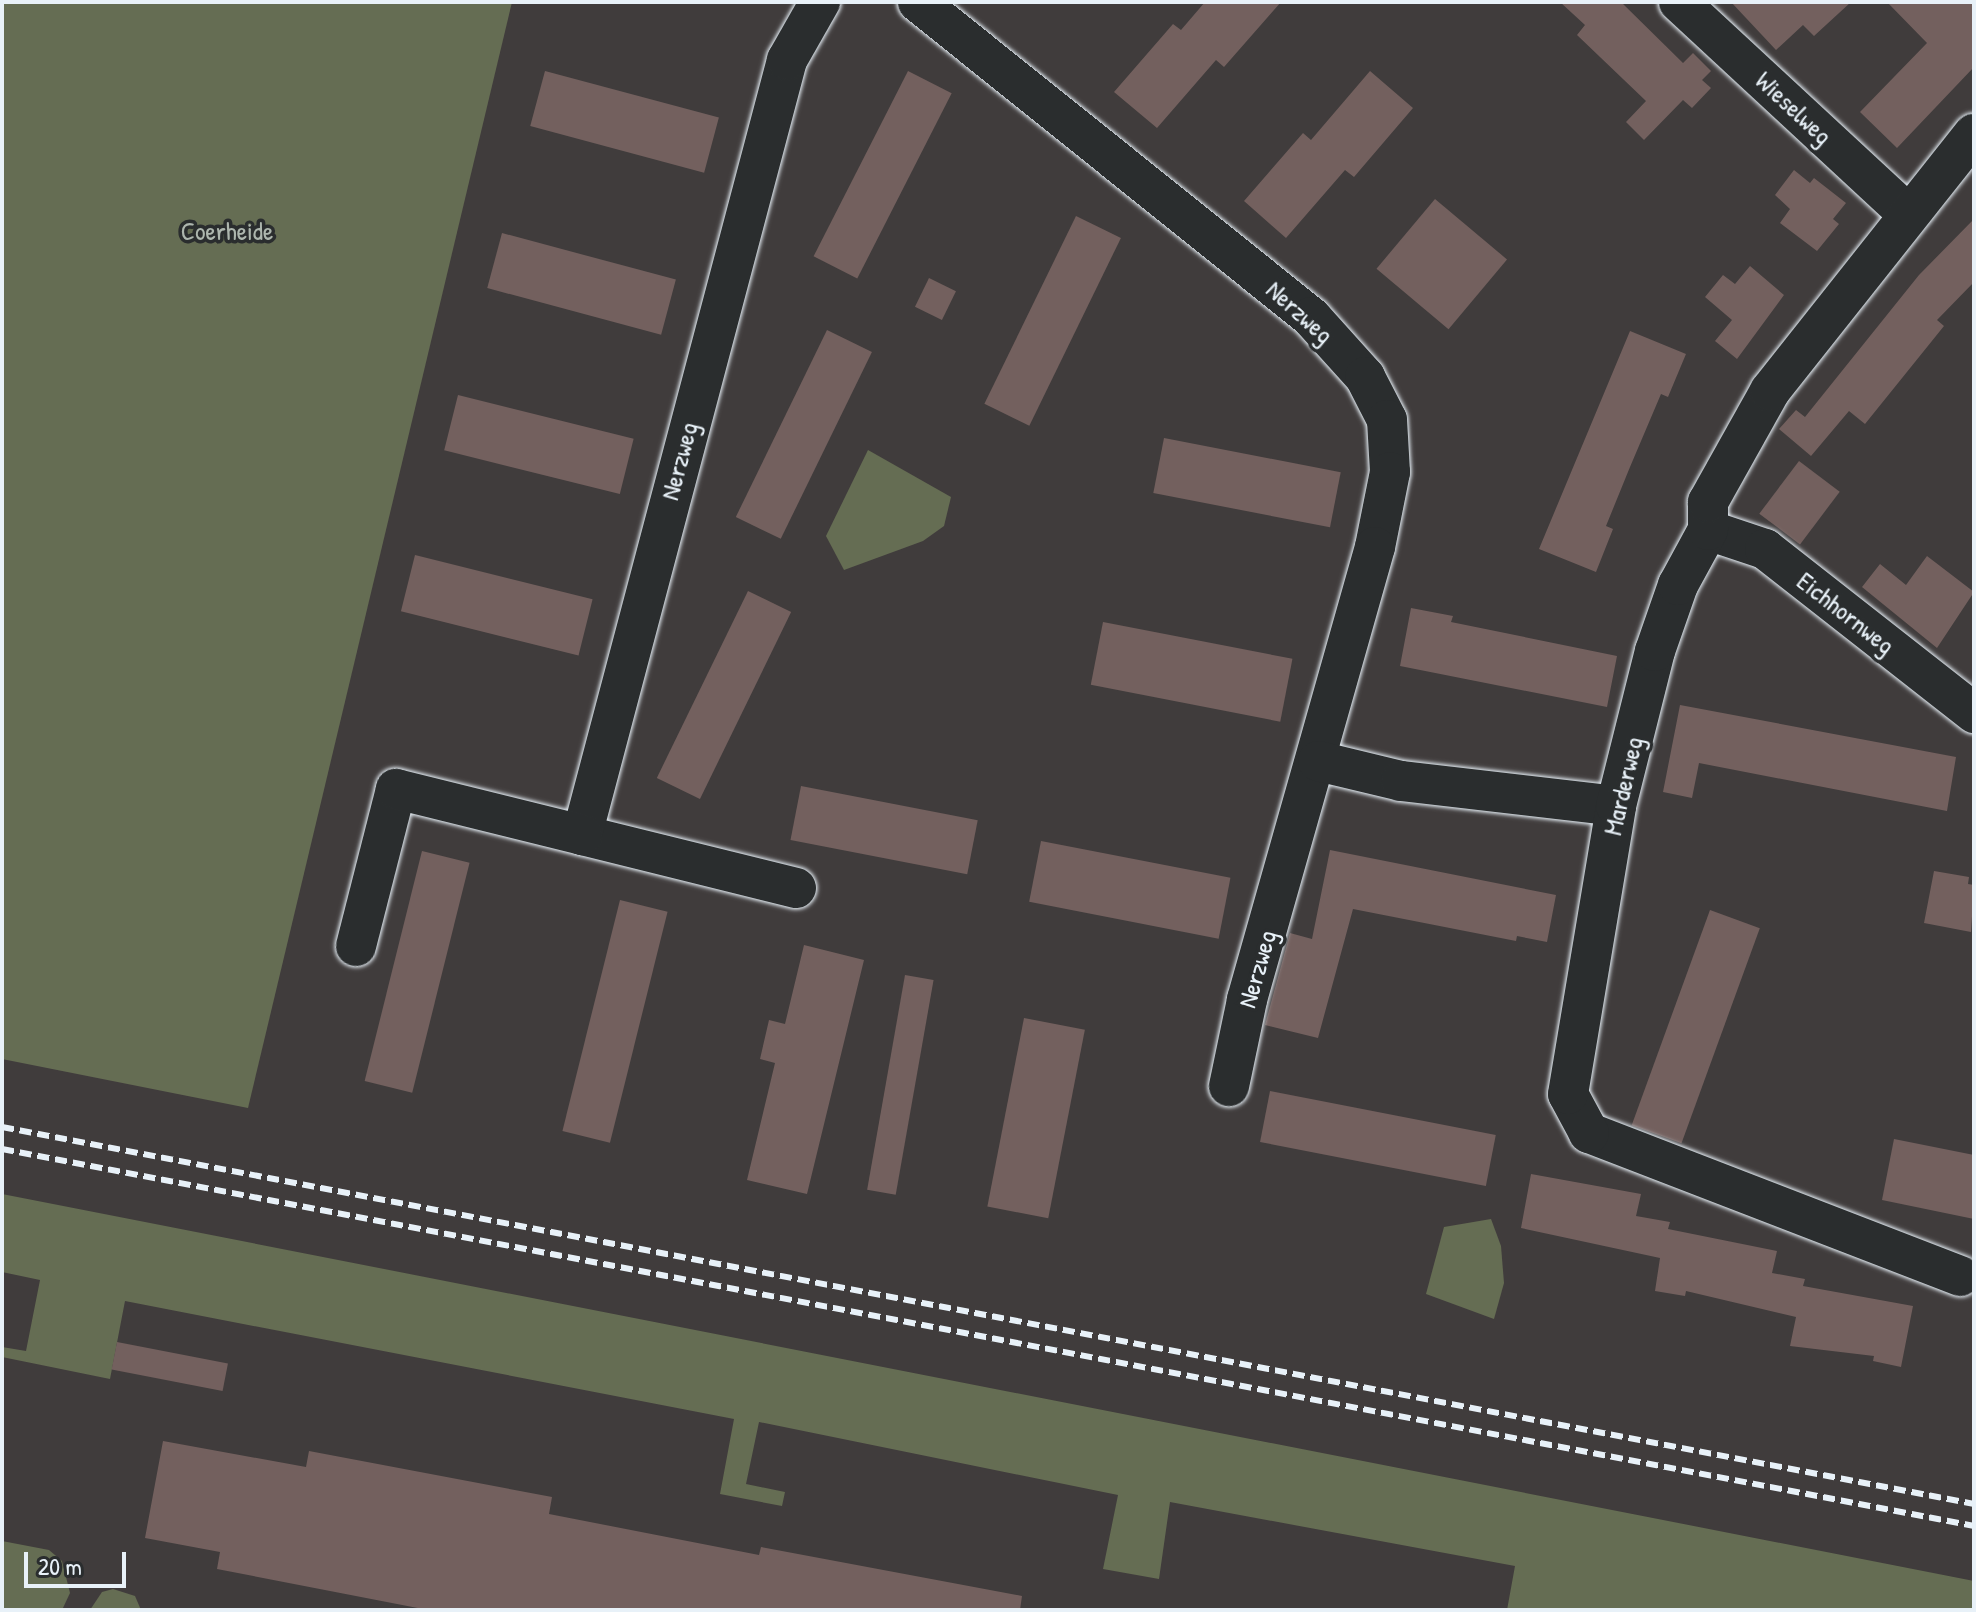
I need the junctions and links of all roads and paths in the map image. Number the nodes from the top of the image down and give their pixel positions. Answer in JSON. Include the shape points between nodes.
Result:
{"nodes":[{"id":1,"x":820,"y":2,"type":"edge"},
{"id":2,"x":918,"y":2,"type":"edge"},
{"id":3,"x":1679,"y":2,"type":"edge"},
{"id":4,"x":1974,"y":134,"type":"edge"},
{"id":5,"x":1908,"y":214,"type":"junction"},
{"id":6,"x":1708,"y":530,"type":"junction"},
{"id":7,"x":1974,"y":713,"type":"edge"},
{"id":8,"x":1318,"y":761,"type":"junction"},
{"id":9,"x":1616,"y":806,"type":"junction"},
{"id":10,"x":582,"y":835,"type":"junction"},
{"id":11,"x":796,"y":888,"type":"dead end"},
{"id":12,"x":356,"y":946,"type":"dead end"},
{"id":13,"x":1229,"y":1086,"type":"dead end"},
{"id":14,"x":1960,"y":1276,"type":"dead end"}],
"edges":[{"from":1,"to":10,"type":"street","name":"Nerzweg","via":[[787,60]]},
{"from":2,"to":8,"type":"street","name":"Nerzweg","via":[[1311,317],[1365,377],[1387,420],[1390,472]]},
{"from":3,"to":5,"type":"street","name":"Wieselweg"},
{"from":4,"to":5,"type":"street","name":"Marderweg"},
{"from":5,"to":6,"type":"street","name":"Marderweg","via":[[1770,391],[1708,502]]},
{"from":6,"to":7,"type":"street","name":"Eichhornweg","via":[[1765,549]]},
{"from":6,"to":9,"type":"street","name":"Marderweg","via":[[1678,585],[1655,651]]},
{"from":8,"to":9,"type":"street","via":[[1401,781]]},
{"from":8,"to":13,"type":"street","name":"Nerzweg","via":[[1247,1000]]},
{"from":9,"to":14,"type":"street","name":"Marderweg","via":[[1568,1094],[1589,1133]]},
{"from":10,"to":11,"type":"street"},
{"from":10,"to":12,"type":"street","via":[[396,789]]}]}
